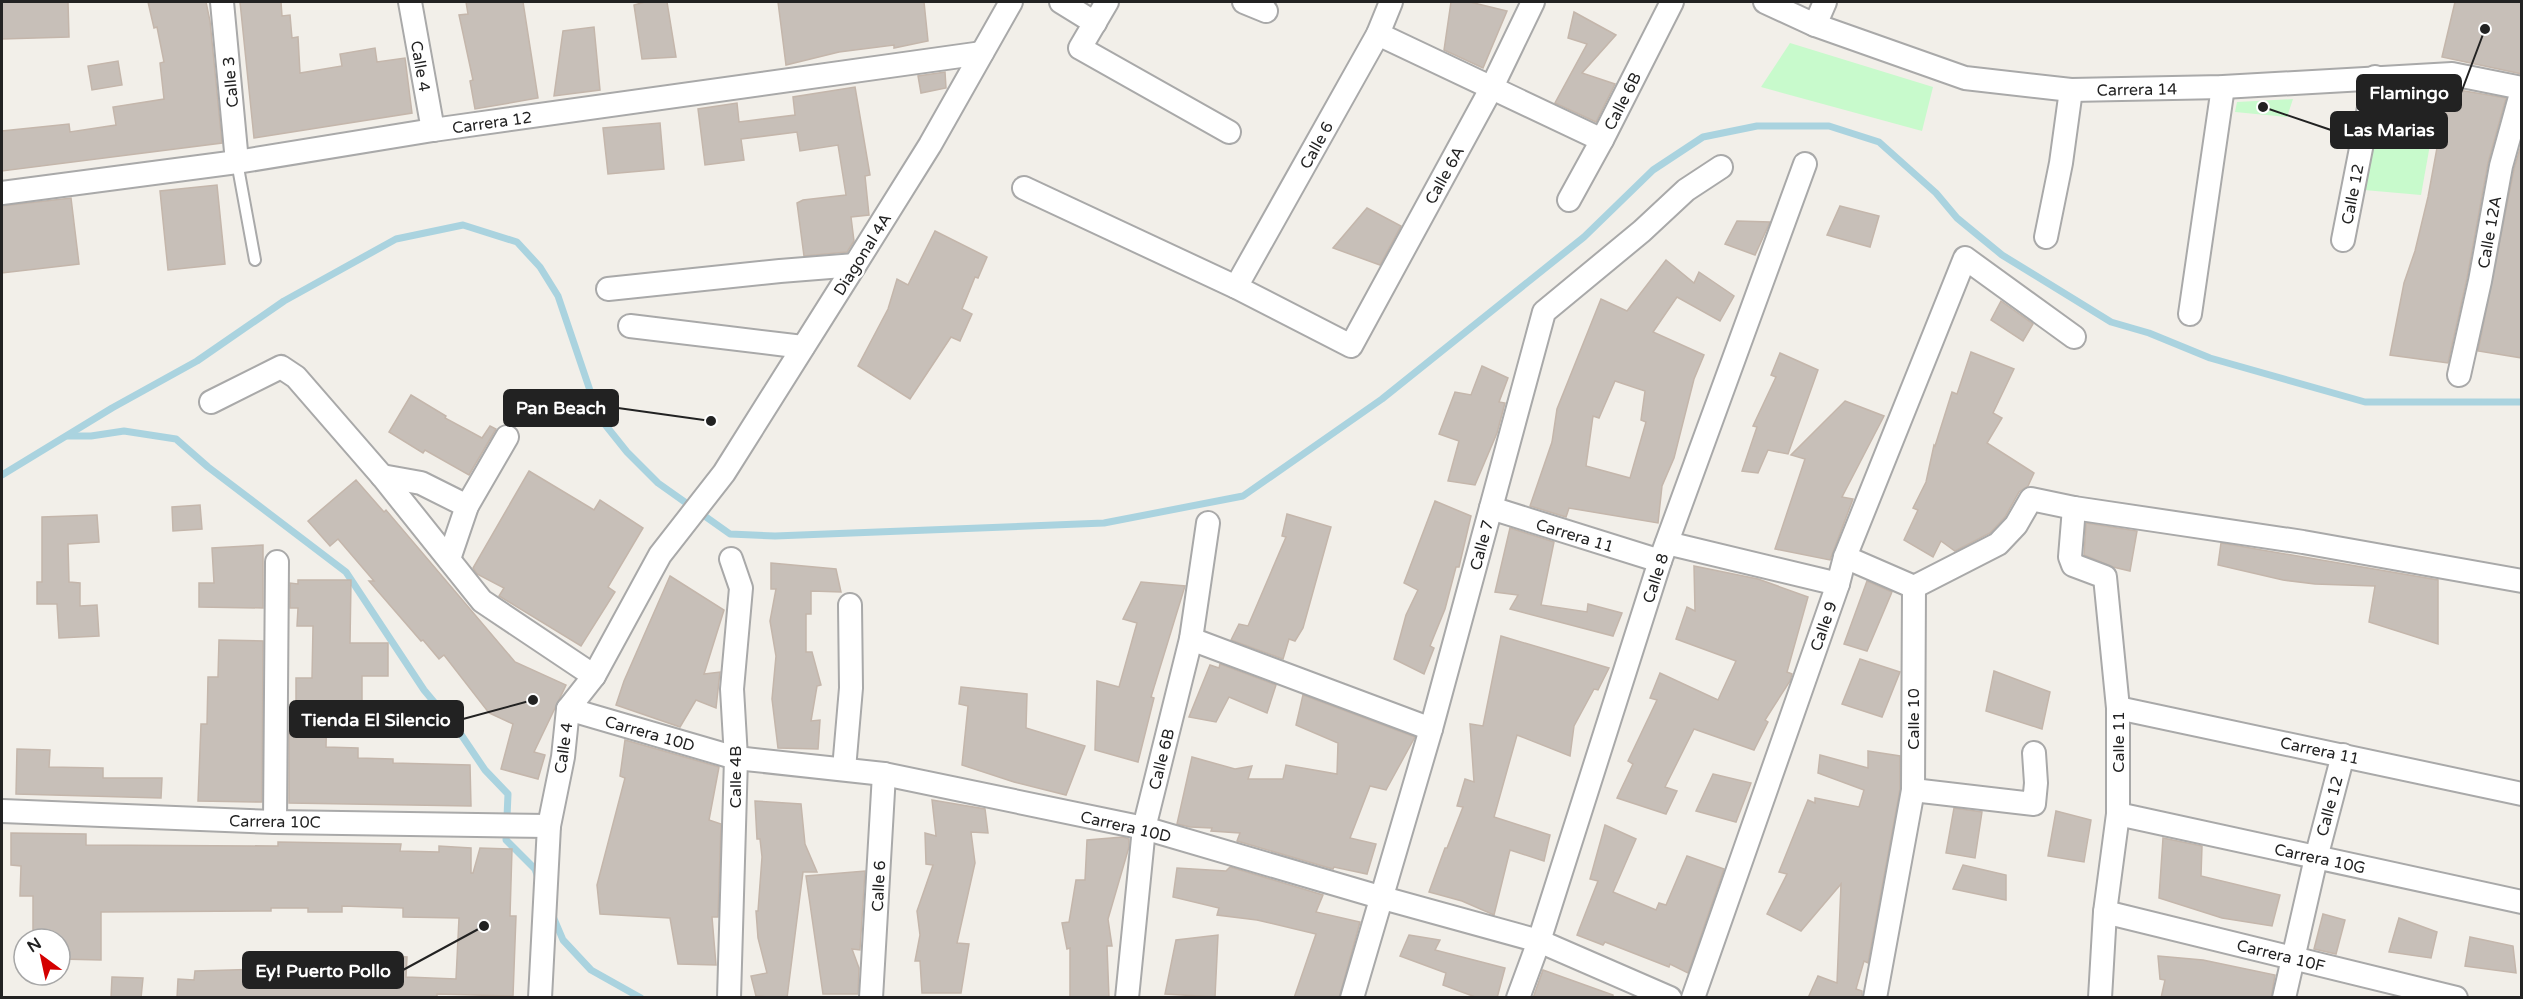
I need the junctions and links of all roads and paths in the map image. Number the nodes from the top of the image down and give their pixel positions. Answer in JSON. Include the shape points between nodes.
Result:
{"nodes":[{"id":1,"x":222,"y":2,"type":"edge"},
{"id":2,"x":410,"y":2,"type":"edge"},
{"id":3,"x":1011,"y":2,"type":"edge"},
{"id":4,"x":1060,"y":2,"type":"edge"},
{"id":5,"x":1107,"y":2,"type":"edge"},
{"id":6,"x":1244,"y":2,"type":"edge"},
{"id":7,"x":1391,"y":2,"type":"edge"},
{"id":8,"x":1533,"y":2,"type":"edge"},
{"id":9,"x":1672,"y":2,"type":"edge"},
{"id":10,"x":1765,"y":2,"type":"edge"},
{"id":11,"x":1825,"y":2,"type":"edge"},
{"id":12,"x":1266,"y":11,"type":"dead end"},
{"id":13,"x":1095,"y":23,"type":"junction"},
{"id":14,"x":1815,"y":25,"type":"junction"},
{"id":15,"x":1378,"y":34,"type":"junction"},
{"id":16,"x":982,"y":52,"type":"junction"},
{"id":17,"x":2375,"y":77,"type":"junction"},
{"id":18,"x":2223,"y":87,"type":"junction"},
{"id":19,"x":1491,"y":89,"type":"junction"},
{"id":20,"x":2522,"y":89,"type":"edge"},
{"id":21,"x":2072,"y":90,"type":"junction"},
{"id":22,"x":433,"y":130,"type":"junction"},
{"id":23,"x":1229,"y":132,"type":"dead end"},
{"id":24,"x":1602,"y":140,"type":"junction"},
{"id":25,"x":237,"y":162,"type":"junction"},
{"id":26,"x":1805,"y":164,"type":"dead end"},
{"id":27,"x":1721,"y":167,"type":"dead end"},
{"id":28,"x":1024,"y":188,"type":"dead end"},
{"id":29,"x":2,"y":193,"type":"edge"},
{"id":30,"x":1569,"y":200,"type":"dead end"},
{"id":31,"x":2046,"y":237,"type":"dead end"},
{"id":32,"x":2343,"y":240,"type":"dead end"},
{"id":33,"x":255,"y":260,"type":"dead end"},
{"id":34,"x":855,"y":266,"type":"junction"},
{"id":35,"x":1236,"y":287,"type":"junction"},
{"id":36,"x":609,"y":289,"type":"dead end"},
{"id":37,"x":2190,"y":314,"type":"dead end"},
{"id":38,"x":630,"y":326,"type":"dead end"},
{"id":39,"x":2074,"y":338,"type":"dead end"},
{"id":40,"x":803,"y":347,"type":"junction"},
{"id":41,"x":2459,"y":375,"type":"dead end"},
{"id":42,"x":211,"y":402,"type":"dead end"},
{"id":43,"x":507,"y":437,"type":"dead end"},
{"id":44,"x":382,"y":476,"type":"junction"},
{"id":45,"x":467,"y":506,"type":"junction"},
{"id":46,"x":1491,"y":508,"type":"junction"},
{"id":47,"x":2074,"y":508,"type":"junction"},
{"id":48,"x":1208,"y":523,"type":"dead end"},
{"id":49,"x":678,"y":529,"type":"joint"},
{"id":50,"x":1663,"y":552,"type":"junction"},
{"id":51,"x":1845,"y":557,"type":"junction"},
{"id":52,"x":449,"y":559,"type":"junction"},
{"id":53,"x":731,"y":559,"type":"dead end"},
{"id":54,"x":277,"y":562,"type":"dead end"},
{"id":55,"x":2522,"y":581,"type":"edge"},
{"id":56,"x":1838,"y":584,"type":"junction"},
{"id":57,"x":1914,"y":587,"type":"junction"},
{"id":58,"x":850,"y":605,"type":"dead end"},
{"id":59,"x":1191,"y":639,"type":"junction"},
{"id":60,"x":594,"y":676,"type":"junction"},
{"id":61,"x":2118,"y":708,"type":"junction"},
{"id":62,"x":568,"y":709,"type":"junction"},
{"id":63,"x":1431,"y":729,"type":"junction"},
{"id":64,"x":2034,"y":753,"type":"dead end"},
{"id":65,"x":2343,"y":755,"type":"junction"},
{"id":66,"x":736,"y":758,"type":"junction"},
{"id":67,"x":844,"y":769,"type":"junction"},
{"id":68,"x":884,"y":774,"type":"junction"},
{"id":69,"x":1913,"y":790,"type":"junction"},
{"id":70,"x":2522,"y":794,"type":"edge"},
{"id":71,"x":2,"y":811,"type":"edge"},
{"id":72,"x":2118,"y":814,"type":"junction"},
{"id":73,"x":274,"y":822,"type":"junction"},
{"id":74,"x":549,"y":826,"type":"junction"},
{"id":75,"x":1144,"y":828,"type":"junction"},
{"id":76,"x":2316,"y":858,"type":"junction"},
{"id":77,"x":1383,"y":898,"type":"junction"},
{"id":78,"x":2522,"y":902,"type":"edge"},
{"id":79,"x":2105,"y":912,"type":"junction"},
{"id":80,"x":1539,"y":941,"type":"junction"},
{"id":81,"x":2293,"y":958,"type":"junction"},
{"id":82,"x":540,"y":998,"type":"edge"},
{"id":83,"x":729,"y":998,"type":"edge"},
{"id":84,"x":872,"y":998,"type":"edge"},
{"id":85,"x":1127,"y":998,"type":"edge"},
{"id":86,"x":1352,"y":998,"type":"edge"},
{"id":87,"x":1518,"y":998,"type":"edge"},
{"id":88,"x":1671,"y":998,"type":"edge"},
{"id":89,"x":1692,"y":998,"type":"edge"},
{"id":90,"x":1875,"y":998,"type":"edge"},
{"id":91,"x":2100,"y":998,"type":"edge"},
{"id":92,"x":2284,"y":998,"type":"edge"},
{"id":93,"x":2456,"y":998,"type":"edge"}],
"edges":[{"from":1,"to":25,"type":"street","name":"Calle 3"},
{"from":2,"to":22,"type":"street","name":"Calle 4"},
{"from":3,"to":16,"type":"street","name":"Diagonal 4A"},
{"from":4,"to":13,"type":"street"},
{"from":5,"to":13,"type":"street"},
{"from":6,"to":12,"type":"street"},
{"from":7,"to":15,"type":"street","name":"Calle 6"},
{"from":8,"to":19,"type":"street","name":"Calle 6A"},
{"from":9,"to":24,"type":"street","name":"Calle 6B"},
{"from":10,"to":14,"type":"street","name":"Carrera 14"},
{"from":11,"to":14,"type":"street"},
{"from":13,"to":23,"type":"street","via":[[1080,48]]},
{"from":14,"to":21,"type":"street","name":"Carrera 14","via":[[1965,78]]},
{"from":15,"to":19,"type":"street"},
{"from":15,"to":35,"type":"street","name":"Calle 6"},
{"from":16,"to":22,"type":"street","name":"Carrera 12"},
{"from":16,"to":34,"type":"street","name":"Diagonal 4A"},
{"from":17,"to":18,"type":"street","name":"Carrera 14"},
{"from":17,"to":20,"type":"street","name":"Carrera 14","via":[[2452,74]]},
{"from":17,"to":32,"type":"street","name":"Calle 12"},
{"from":18,"to":21,"type":"street","name":"Carrera 14"},
{"from":18,"to":37,"type":"street"},
{"from":19,"to":24,"type":"street"},
{"from":19,"to":35,"type":"street","name":"Calle 6A","via":[[1351,346]]},
{"from":20,"to":41,"type":"street","name":"Calle 12A","via":[[2501,166]]},
{"from":21,"to":31,"type":"street"},
{"from":22,"to":25,"type":"street","name":"Carrera 12"},
{"from":24,"to":30,"type":"street","name":"Calle 6B"},
{"from":25,"to":29,"type":"street","name":"Carrera 12"},
{"from":25,"to":33,"type":"lane"},
{"from":26,"to":50,"type":"street","name":"Calle 8"},
{"from":27,"to":46,"type":"street","name":"Calle 7","via":[[1686,190],[1544,312]]},
{"from":28,"to":35,"type":"street"},
{"from":34,"to":36,"type":"street"},
{"from":34,"to":40,"type":"street","name":"Diagonal 4A"},
{"from":38,"to":40,"type":"street"},
{"from":39,"to":51,"type":"street","name":"Calle 9","via":[[1965,258]]},
{"from":40,"to":49,"type":"street","name":"Diagonal 4A","via":[[724,473]]},
{"from":42,"to":44,"type":"street","via":[[281,367],[296,377]]},
{"from":43,"to":45,"type":"street"},
{"from":44,"to":45,"type":"street","via":[[421,483]]},
{"from":44,"to":52,"type":"street"},
{"from":45,"to":52,"type":"street"},
{"from":46,"to":50,"type":"street","name":"Carrera 11"},
{"from":46,"to":63,"type":"street","name":"Calle 7"},
{"from":47,"to":55,"type":"street","via":[[2303,542]]},
{"from":47,"to":57,"type":"street","via":[[2031,499],[2016,525],[1998,544]]},
{"from":47,"to":61,"type":"street","name":"Calle 11","via":[[2070,557],[2073,565],[2105,577]]},
{"from":48,"to":59,"type":"street","name":"Calle 6B"},
{"from":49,"to":60,"type":"street","name":"Calle 4"},
{"from":50,"to":56,"type":"street","name":"Carrera 11"},
{"from":50,"to":80,"type":"street","name":"Calle 8"},
{"from":51,"to":56,"type":"street","name":"Calle 9"},
{"from":51,"to":57,"type":"street"},
{"from":52,"to":60,"type":"street","via":[[482,601]]},
{"from":53,"to":66,"type":"street","name":"Calle 4B","via":[[741,588],[732,689]]},
{"from":54,"to":73,"type":"street"},
{"from":56,"to":89,"type":"street","name":"Calle 9"},
{"from":57,"to":69,"type":"street","name":"Calle 10"},
{"from":58,"to":67,"type":"street","via":[[851,688]]},
{"from":59,"to":63,"type":"street"},
{"from":59,"to":75,"type":"street","name":"Calle 6B"},
{"from":60,"to":62,"type":"street","name":"Calle 4"},
{"from":61,"to":65,"type":"street","name":"Carrera 11"},
{"from":61,"to":72,"type":"street","name":"Calle 11"},
{"from":62,"to":66,"type":"street","name":"Carrera 10D"},
{"from":62,"to":74,"type":"street","name":"Calle 4"},
{"from":63,"to":77,"type":"street","name":"Calle 7"},
{"from":64,"to":69,"type":"street","via":[[2034,804]]},
{"from":65,"to":70,"type":"street","name":"Carrera 11"},
{"from":65,"to":76,"type":"street","name":"Calle 12"},
{"from":66,"to":67,"type":"street","name":"Carrera 10D"},
{"from":66,"to":83,"type":"street","name":"Calle 4B"},
{"from":67,"to":68,"type":"street","name":"Carrera 10D"},
{"from":68,"to":75,"type":"street","name":"Carrera 10D"},
{"from":68,"to":84,"type":"street","name":"Calle 6"},
{"from":69,"to":90,"type":"street","name":"Calle 10"},
{"from":71,"to":73,"type":"street","name":"Carrera 10C"},
{"from":72,"to":76,"type":"street","name":"Carrera 10G"},
{"from":72,"to":79,"type":"street","name":"Calle 11"},
{"from":73,"to":74,"type":"street","name":"Carrera 10C"},
{"from":74,"to":82,"type":"street","name":"Calle 4"},
{"from":75,"to":77,"type":"street","name":"Carrera 10D"},
{"from":75,"to":85,"type":"street","name":"Calle 6B"},
{"from":76,"to":78,"type":"street","name":"Carrera 10G"},
{"from":76,"to":81,"type":"street","name":"Calle 12"},
{"from":77,"to":80,"type":"street","name":"Carrera 10D"},
{"from":77,"to":86,"type":"street","name":"Calle 7"},
{"from":79,"to":81,"type":"street","name":"Carrera 10F"},
{"from":79,"to":91,"type":"street","name":"Calle 11"},
{"from":80,"to":87,"type":"street","name":"Calle 8"},
{"from":80,"to":88,"type":"street","name":"Carrera 10D"},
{"from":81,"to":92,"type":"street","name":"Calle 12"},
{"from":81,"to":93,"type":"street","name":"Carrera 10F"}]}
